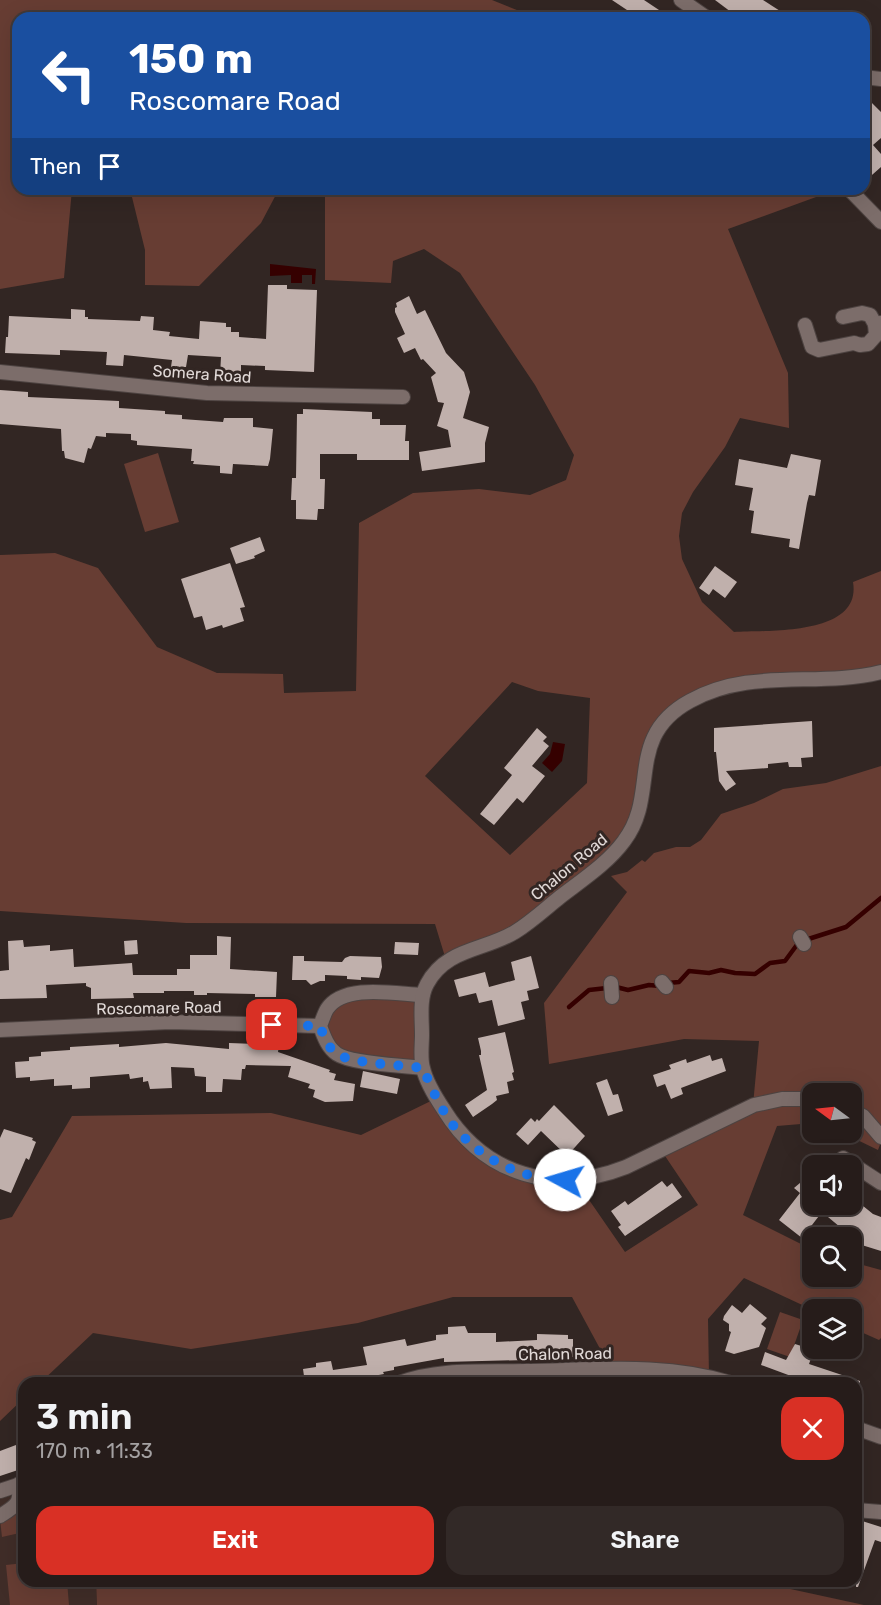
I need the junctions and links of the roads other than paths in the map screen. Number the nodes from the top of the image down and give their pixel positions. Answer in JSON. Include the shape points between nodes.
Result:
{"nodes":[{"id":1,"x":681,"y":0,"type":"edge"},
{"id":2,"x":698,"y":12,"type":"edge"},
{"id":3,"x":855,"y":195,"type":"edge"},
{"id":4,"x":881,"y":222,"type":"edge"},
{"id":5,"x":843,"y":317,"type":"dead end"},
{"id":6,"x":878,"y":324,"type":"edge"},
{"id":7,"x":805,"y":325,"type":"dead end"},
{"id":8,"x":0,"y":372,"type":"edge"},
{"id":9,"x":403,"y":397,"type":"dead end"},
{"id":10,"x":881,"y":672,"type":"edge"},
{"id":11,"x":422,"y":995,"type":"junction"},
{"id":12,"x":320,"y":1026,"type":"junction"},
{"id":13,"x":0,"y":1030,"type":"edge"},
{"id":14,"x":423,"y":1068,"type":"junction"},
{"id":15,"x":802,"y":1099,"type":"edge"},
{"id":16,"x":862,"y":1116,"type":"edge"},
{"id":17,"x":881,"y":1137,"type":"edge"},
{"id":18,"x":862,"y":1170,"type":"edge"},
{"id":19,"x":881,"y":1183,"type":"edge"},
{"id":20,"x":427,"y":1377,"type":"edge"},
{"id":21,"x":712,"y":1377,"type":"edge"},
{"id":22,"x":862,"y":1430,"type":"edge"},
{"id":23,"x":881,"y":1437,"type":"edge"},
{"id":24,"x":18,"y":1484,"type":"edge"},
{"id":25,"x":0,"y":1491,"type":"edge"},
{"id":26,"x":18,"y":1504,"type":"edge"},
{"id":27,"x":862,"y":1510,"type":"edge"},
{"id":28,"x":881,"y":1512,"type":"edge"},
{"id":29,"x":0,"y":1516,"type":"edge"}],
"edges":[{"from":1,"to":2,"type":"street"},
{"from":3,"to":4,"type":"street"},
{"from":5,"to":6,"type":"street","via":[[862,313]]},
{"from":6,"to":7,"type":"street","via":[[876,335],[868,344],[819,350],[812,347]]},
{"from":8,"to":9,"type":"street","name":"Somera Road","via":[[207,393]]},
{"from":10,"to":11,"type":"street","name":"Chalon Road","via":[[849,678],[766,679],[736,684],[691,700],[674,711],[663,721],[646,755],[637,812],[624,842],[514,933],[446,960]]},
{"from":11,"to":12,"type":"street","via":[[358,992],[342,996],[328,1007]]},
{"from":11,"to":14,"type":"street"},
{"from":12,"to":13,"type":"street","name":"Roscomare Road","via":[[170,1022]]},
{"from":12,"to":14,"type":"street","via":[[327,1043],[338,1055]]},
{"from":14,"to":15,"type":"street","via":[[453,1124],[472,1145],[517,1173],[548,1180],[604,1176],[754,1105]]},
{"from":16,"to":17,"type":"street"},
{"from":18,"to":19,"type":"street"},
{"from":20,"to":21,"type":"street","name":"Chalon Road","via":[[446,1373],[628,1369]]},
{"from":22,"to":23,"type":"street"},
{"from":24,"to":25,"type":"street"},
{"from":26,"to":29,"type":"street"},
{"from":27,"to":28,"type":"street"}]}
